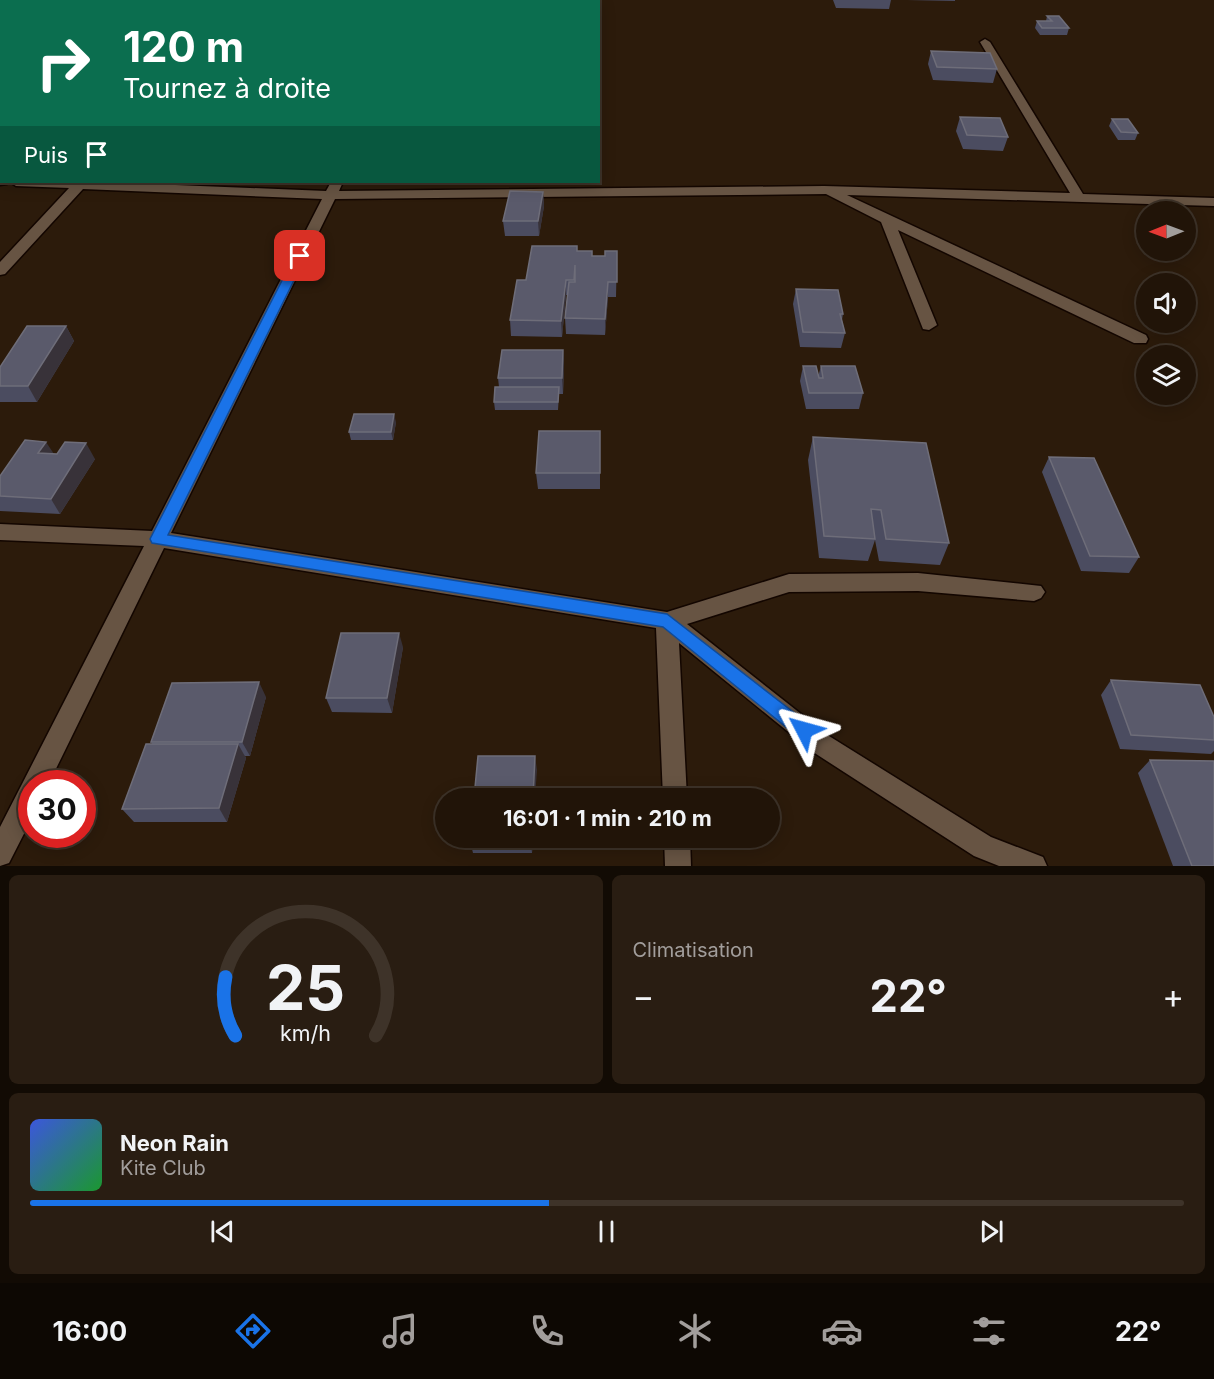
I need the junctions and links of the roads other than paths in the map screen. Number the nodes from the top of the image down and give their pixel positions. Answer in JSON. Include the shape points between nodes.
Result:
{"nodes":[{"id":1,"x":985,"y":42,"type":"dead end"},
{"id":2,"x":81,"y":183,"type":"edge"},
{"id":3,"x":334,"y":188,"type":"edge"},
{"id":4,"x":825,"y":190,"type":"junction"},
{"id":5,"x":1079,"y":198,"type":"junction"},
{"id":6,"x":1214,"y":202,"type":"edge"},
{"id":7,"x":887,"y":219,"type":"junction"},
{"id":8,"x":0,"y":271,"type":"edge"},
{"id":9,"x":929,"y":325,"type":"dead end"},
{"id":10,"x":1140,"y":339,"type":"dead end"},
{"id":11,"x":0,"y":532,"type":"edge"},
{"id":12,"x":158,"y":539,"type":"junction"},
{"id":13,"x":1034,"y":592,"type":"dead end"},
{"id":14,"x":667,"y":621,"type":"junction"},
{"id":15,"x":42,"y":770,"type":"edge"},
{"id":16,"x":675,"y":788,"type":"edge"},
{"id":17,"x":18,"y":819,"type":"edge"},
{"id":18,"x":677,"y":848,"type":"edge"},
{"id":19,"x":0,"y":854,"type":"edge"},
{"id":20,"x":678,"y":866,"type":"edge"},
{"id":21,"x":1035,"y":866,"type":"edge"}],
"edges":[{"from":1,"to":5,"type":"street"},
{"from":2,"to":3,"type":"street"},
{"from":2,"to":8,"type":"street"},
{"from":3,"to":4,"type":"street"},
{"from":3,"to":12,"type":"street"},
{"from":4,"to":5,"type":"street"},
{"from":4,"to":7,"type":"street"},
{"from":5,"to":6,"type":"street"},
{"from":7,"to":9,"type":"street"},
{"from":7,"to":10,"type":"street"},
{"from":11,"to":12,"type":"street"},
{"from":12,"to":14,"type":"street"},
{"from":12,"to":15,"type":"street"},
{"from":13,"to":14,"type":"street","via":[[918,582],[789,583]]},
{"from":14,"to":16,"type":"street"},
{"from":14,"to":21,"type":"street","via":[[821,744],[983,847]]},
{"from":17,"to":19,"type":"street"},
{"from":18,"to":20,"type":"street"}]}
